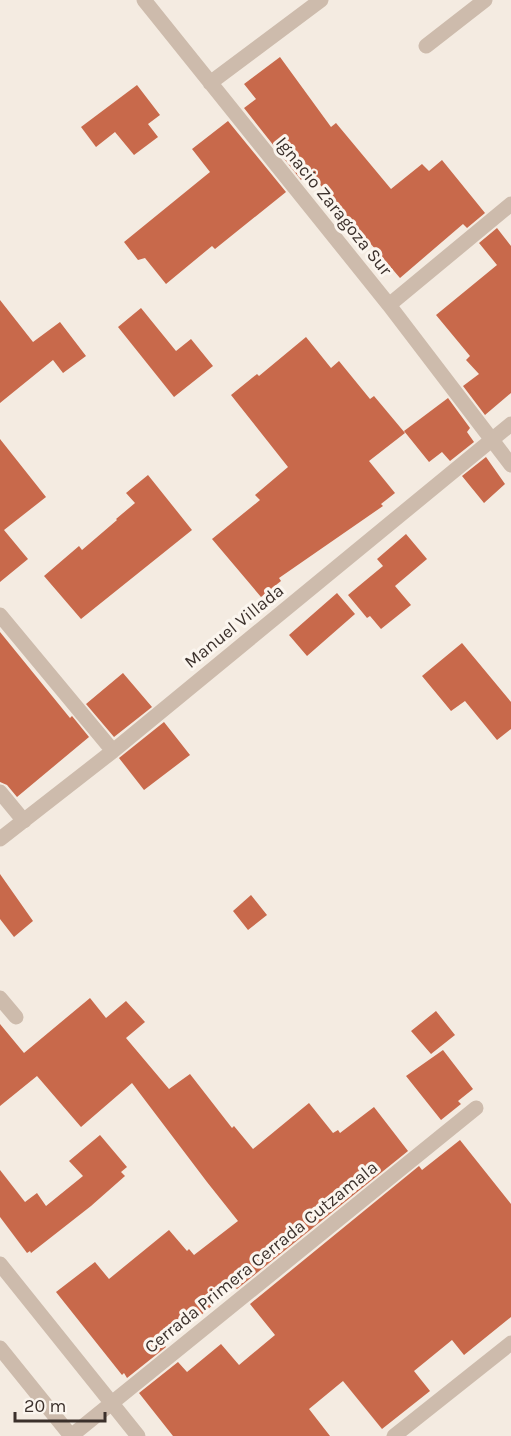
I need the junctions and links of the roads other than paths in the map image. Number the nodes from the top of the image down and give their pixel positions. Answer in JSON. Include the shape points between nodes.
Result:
{"nodes":[{"id":1,"x":144,"y":0,"type":"edge"},
{"id":2,"x":321,"y":0,"type":"edge"},
{"id":3,"x":485,"y":0,"type":"edge"},
{"id":4,"x":426,"y":46,"type":"dead end"},
{"id":5,"x":210,"y":83,"type":"junction"},
{"id":6,"x":511,"y":204,"type":"edge"},
{"id":7,"x":389,"y":305,"type":"junction"},
{"id":8,"x":511,"y":424,"type":"edge"},
{"id":9,"x":490,"y":440,"type":"junction"},
{"id":10,"x":511,"y":465,"type":"edge"},
{"id":11,"x":0,"y":615,"type":"edge"},
{"id":12,"x":113,"y":751,"type":"junction"},
{"id":13,"x":0,"y":792,"type":"edge"},
{"id":14,"x":24,"y":821,"type":"junction"},
{"id":15,"x":0,"y":839,"type":"edge"},
{"id":16,"x":0,"y":998,"type":"edge"},
{"id":17,"x":16,"y":1017,"type":"dead end"},
{"id":18,"x":476,"y":1108,"type":"dead end"},
{"id":19,"x":0,"y":1264,"type":"edge"},
{"id":20,"x":511,"y":1343,"type":"edge"},
{"id":21,"x":0,"y":1348,"type":"edge"},
{"id":22,"x":111,"y":1402,"type":"junction"},
{"id":23,"x":71,"y":1436,"type":"edge"},
{"id":24,"x":138,"y":1436,"type":"edge"},
{"id":25,"x":394,"y":1436,"type":"edge"}],
"edges":[{"from":1,"to":5,"type":"street","name":"Ignacio Zaragoza Sur"},
{"from":2,"to":5,"type":"street"},
{"from":3,"to":4,"type":"street"},
{"from":5,"to":7,"type":"street","name":"Ignacio Zaragoza Sur"},
{"from":6,"to":7,"type":"street"},
{"from":7,"to":9,"type":"street","name":"Ignacio Zaragoza Sur"},
{"from":8,"to":9,"type":"street","name":"Manuel Villada"},
{"from":9,"to":10,"type":"street"},
{"from":9,"to":12,"type":"street","name":"Manuel Villada"},
{"from":11,"to":12,"type":"street"},
{"from":12,"to":14,"type":"street","name":"Manuel Villada"},
{"from":13,"to":14,"type":"street"},
{"from":14,"to":15,"type":"street","name":"Manuel Villada"},
{"from":16,"to":17,"type":"street"},
{"from":18,"to":22,"type":"street","name":"Cerrada Primera Cerrada Cutzamala"},
{"from":19,"to":22,"type":"street"},
{"from":20,"to":25,"type":"street"},
{"from":21,"to":23,"type":"street"},
{"from":22,"to":23,"type":"street","name":"Cerrada Primera Cerrada Cutzamala"},
{"from":22,"to":24,"type":"street"}]}
